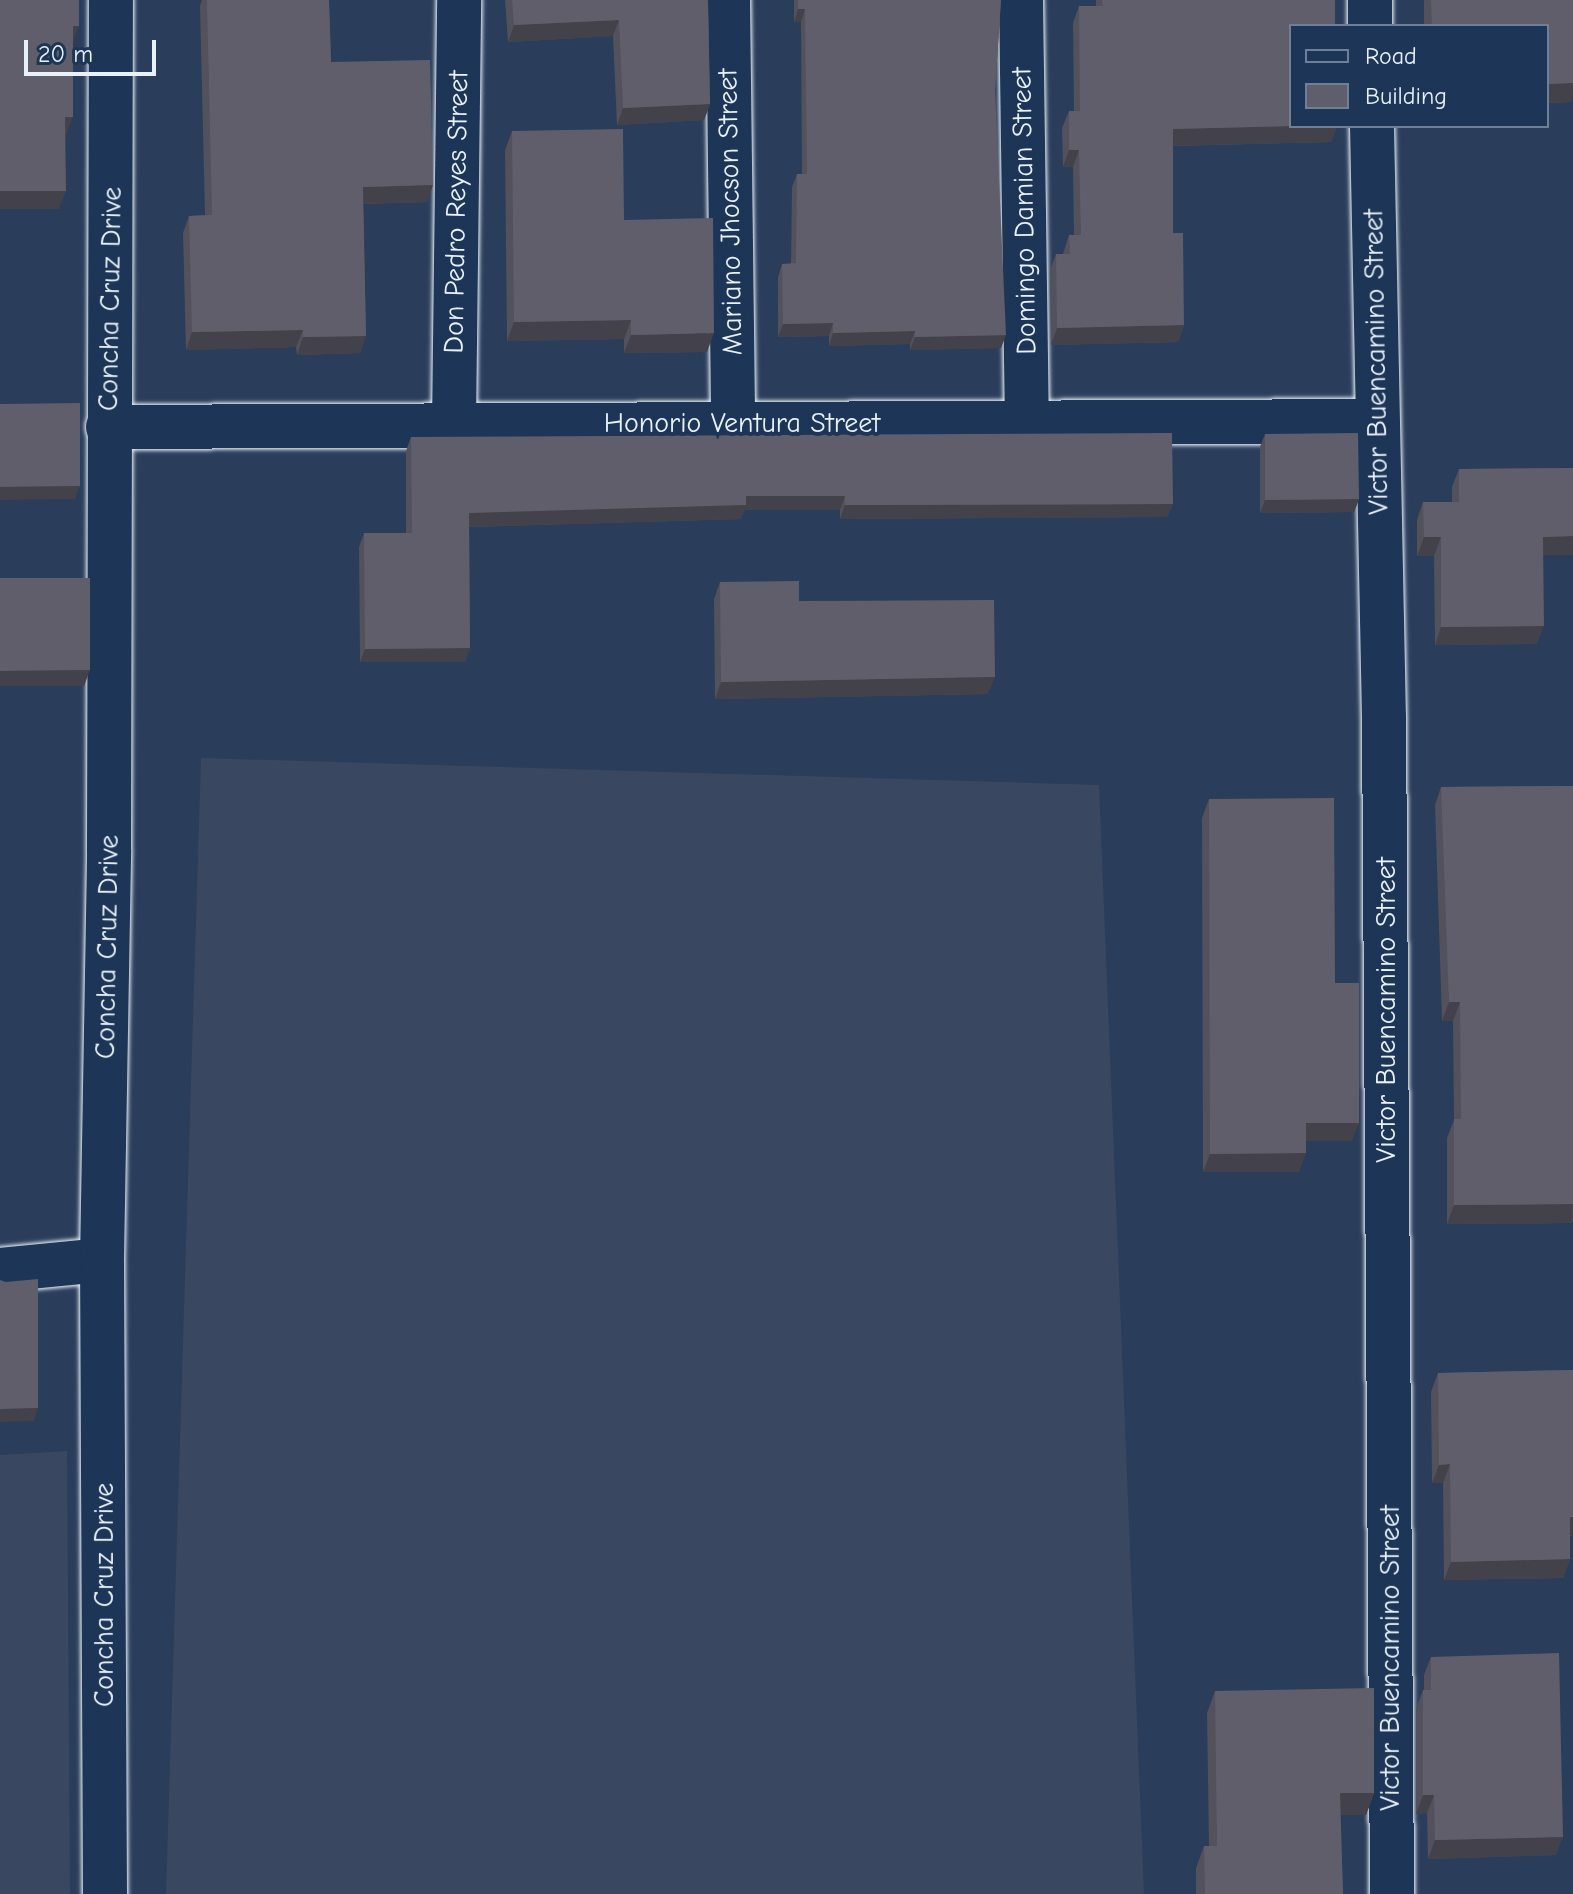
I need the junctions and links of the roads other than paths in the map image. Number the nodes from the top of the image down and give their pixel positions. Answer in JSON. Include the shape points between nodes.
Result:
{"nodes":[{"id":1,"x":111,"y":0,"type":"edge"},
{"id":2,"x":459,"y":0,"type":"edge"},
{"id":3,"x":728,"y":0,"type":"edge"},
{"id":4,"x":1021,"y":0,"type":"edge"},
{"id":5,"x":1370,"y":0,"type":"edge"},
{"id":6,"x":1370,"y":24,"type":"edge"},
{"id":7,"x":1372,"y":128,"type":"edge"},
{"id":8,"x":1027,"y":421,"type":"junction"},
{"id":9,"x":1376,"y":421,"type":"junction"},
{"id":10,"x":733,"y":424,"type":"junction"},
{"id":11,"x":454,"y":425,"type":"junction"},
{"id":12,"x":108,"y":427,"type":"junction"},
{"id":13,"x":102,"y":1260,"type":"junction"},
{"id":14,"x":0,"y":1270,"type":"edge"},
{"id":15,"x":105,"y":1894,"type":"edge"},
{"id":16,"x":1392,"y":1894,"type":"edge"}],
"edges":[{"from":1,"to":12,"type":"street","name":"Concha Cruz Drive"},
{"from":2,"to":11,"type":"street","name":"Don Pedro Reyes Street"},
{"from":3,"to":10,"type":"street","name":"Mariano Jhocson Street"},
{"from":4,"to":8,"type":"street","name":"Domingo Damian Street"},
{"from":5,"to":6,"type":"street"},
{"from":7,"to":9,"type":"street","name":"Victor Buencamino Street"},
{"from":8,"to":9,"type":"street","name":"Honorio Ventura Street"},
{"from":8,"to":10,"type":"street","name":"Honorio Ventura Street"},
{"from":9,"to":16,"type":"street","name":"Victor Buencamino Street","via":[[1384,703]]},
{"from":10,"to":11,"type":"street","name":"Honorio Ventura Street"},
{"from":11,"to":12,"type":"street","name":"Honorio Ventura Street"},
{"from":12,"to":13,"type":"street","name":"Concha Cruz Drive"},
{"from":13,"to":14,"type":"street"},
{"from":13,"to":15,"type":"street","name":"Concha Cruz Drive"}]}
